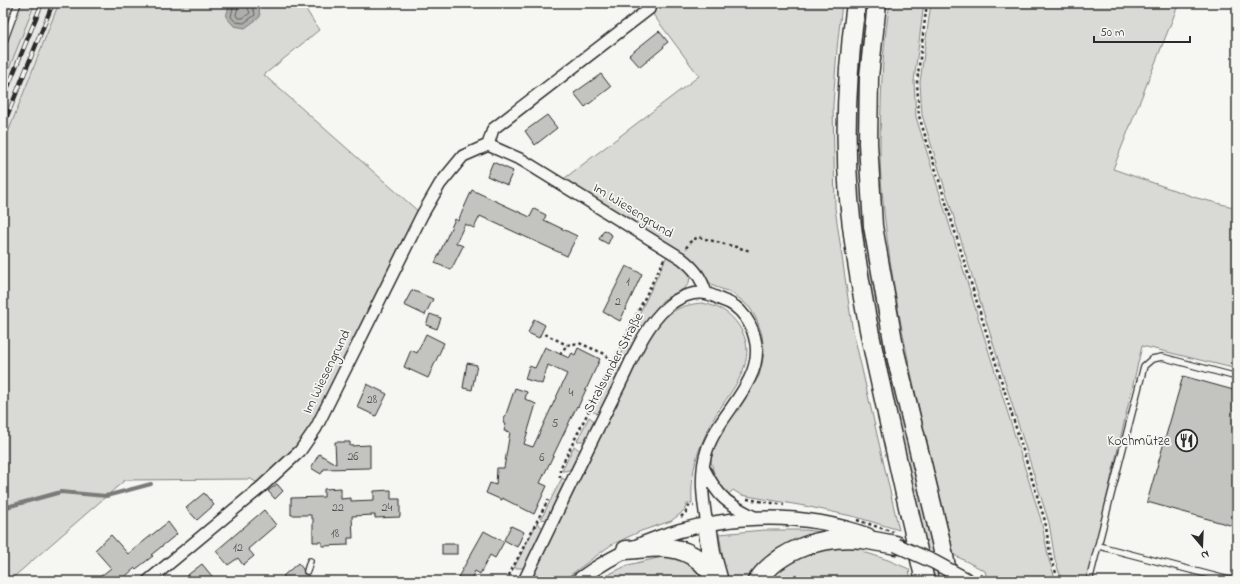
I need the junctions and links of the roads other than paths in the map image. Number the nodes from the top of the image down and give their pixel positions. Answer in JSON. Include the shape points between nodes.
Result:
{"nodes":[{"id":1,"x":18,"y":3,"type":"edge"},
{"id":2,"x":856,"y":3,"type":"edge"},
{"id":3,"x":877,"y":3,"type":"edge"},
{"id":4,"x":654,"y":6,"type":"edge"},
{"id":5,"x":3,"y":44,"type":"edge"},
{"id":6,"x":488,"y":145,"type":"junction"},
{"id":7,"x":706,"y":293,"type":"junction"},
{"id":8,"x":1237,"y":377,"type":"edge"},
{"id":9,"x":703,"y":466,"type":"junction"},
{"id":10,"x":756,"y":518,"type":"junction"},
{"id":11,"x":707,"y":525,"type":"junction"},
{"id":12,"x":860,"y":536,"type":"junction"},
{"id":13,"x":896,"y":545,"type":"joint"},
{"id":14,"x":1099,"y":546,"type":"junction"},
{"id":15,"x":626,"y":550,"type":"junction"},
{"id":16,"x":310,"y":561,"type":"dead end"},
{"id":17,"x":307,"y":571,"type":"dead end"},
{"id":18,"x":148,"y":581,"type":"edge"},
{"id":19,"x":524,"y":581,"type":"edge"},
{"id":20,"x":577,"y":581,"type":"edge"},
{"id":21,"x":718,"y":581,"type":"edge"},
{"id":22,"x":757,"y":581,"type":"edge"},
{"id":23,"x":925,"y":581,"type":"edge"},
{"id":24,"x":949,"y":581,"type":"edge"},
{"id":25,"x":969,"y":581,"type":"edge"},
{"id":26,"x":1091,"y":581,"type":"edge"},
{"id":27,"x":1233,"y":581,"type":"edge"}],
"edges":[{"from":1,"to":5,"type":"lane"},
{"from":2,"to":23,"type":"highway","via":[[847,90],[849,198],[855,255],[869,331]]},
{"from":3,"to":24,"type":"highway","via":[[869,77],[868,143],[873,226],[895,352]]},
{"from":4,"to":6,"type":"street","via":[[493,129]]},
{"from":6,"to":7,"type":"street","name":"Im Wiesengrund","via":[[522,160],[681,258],[695,269]]},
{"from":6,"to":18,"type":"street","name":"Im Wiesengrund","via":[[463,156],[440,184],[422,214],[316,428],[300,451],[260,488]]},
{"from":7,"to":9,"type":"street","name":"Stralsunder Straße","via":[[728,302],[747,318],[753,330],[756,360],[744,388],[713,435]]},
{"from":7,"to":19,"type":"street","name":"Stralsunder Straße","via":[[687,295],[679,299],[668,306],[648,329]]},
{"from":8,"to":14,"type":"lane","via":[[1162,357],[1152,359],[1144,366]]},
{"from":9,"to":10,"type":"street","via":[[718,494],[731,505]]},
{"from":9,"to":11,"type":"street","name":"Stralsunder Straße"},
{"from":10,"to":11,"type":"street"},
{"from":10,"to":12,"type":"street","via":[[801,520],[834,525]]},
{"from":11,"to":15,"type":"street","via":[[659,537]]},
{"from":11,"to":21,"type":"highway"},
{"from":12,"to":13,"type":"highway"},
{"from":12,"to":22,"type":"highway","via":[[803,547],[786,554]]},
{"from":13,"to":25,"type":"street","bridge":true},
{"from":14,"to":26,"type":"lane"},
{"from":14,"to":27,"type":"lane"},
{"from":15,"to":20,"type":"street"},
{"from":15,"to":21,"type":"highway","via":[[672,547],[700,561]]},
{"from":16,"to":17,"type":"lane"}]}
